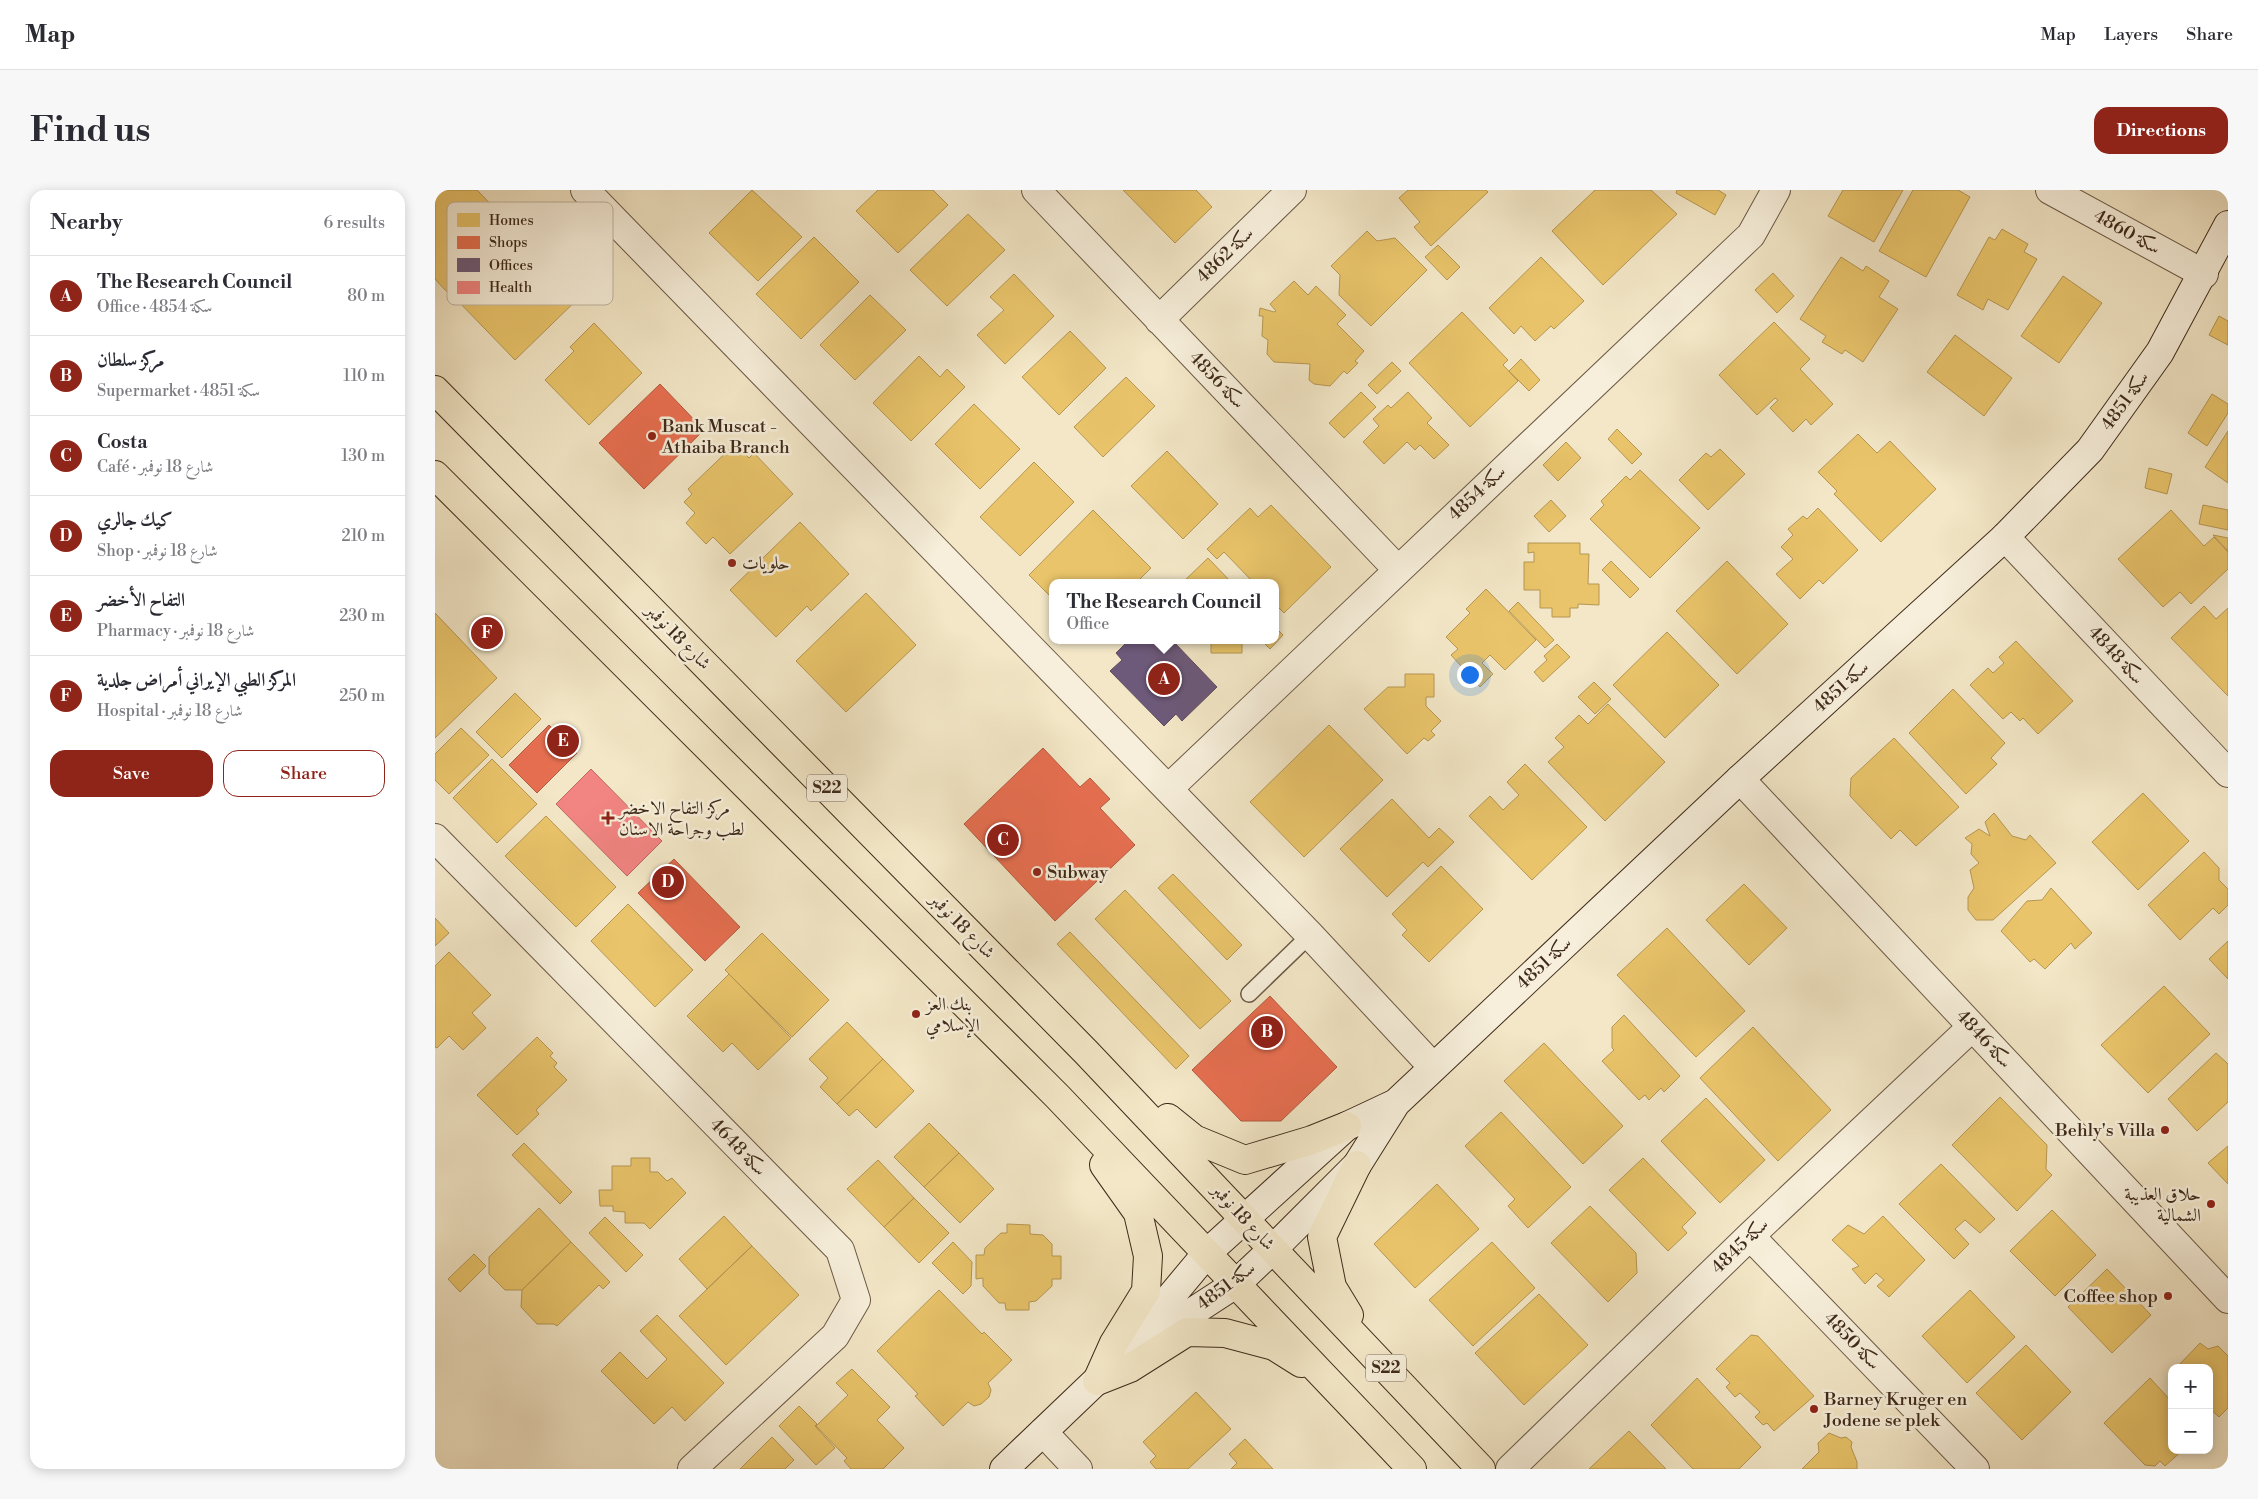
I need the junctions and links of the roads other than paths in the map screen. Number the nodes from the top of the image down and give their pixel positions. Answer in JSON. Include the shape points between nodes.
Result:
{"nodes":[{"id":1,"x":585,"y":190,"type":"edge"},
{"id":2,"x":1037,"y":190,"type":"edge"},
{"id":3,"x":1292,"y":190,"type":"edge"},
{"id":4,"x":1776,"y":190,"type":"edge"},
{"id":5,"x":2049,"y":190,"type":"edge"},
{"id":6,"x":597,"y":202,"type":"edge"},
{"id":7,"x":613,"y":219,"type":"edge"},
{"id":8,"x":2228,"y":225,"type":"edge"},
{"id":9,"x":2204,"y":274,"type":"junction"},
{"id":10,"x":1159,"y":320,"type":"junction"},
{"id":11,"x":435,"y":390,"type":"edge"},
{"id":12,"x":435,"y":475,"type":"edge"},
{"id":13,"x":2005,"y":537,"type":"junction"},
{"id":14,"x":1397,"y":569,"type":"junction"},
{"id":15,"x":2228,"y":773,"type":"edge"},
{"id":16,"x":1740,"y":779,"type":"junction"},
{"id":17,"x":1168,"y":789,"type":"junction"},
{"id":18,"x":435,"y":838,"type":"edge"},
{"id":19,"x":1310,"y":935,"type":"junction"},
{"id":20,"x":1249,"y":994,"type":"dead end"},
{"id":21,"x":1972,"y":1027,"type":"junction"},
{"id":22,"x":1086,"y":1052,"type":"junction"},
{"id":23,"x":1433,"y":1067,"type":"junction"},
{"id":24,"x":1058,"y":1097,"type":"junction"},
{"id":25,"x":1396,"y":1102,"type":"junction"},
{"id":26,"x":1347,"y":1126,"type":"junction"},
{"id":27,"x":1357,"y":1165,"type":"junction"},
{"id":28,"x":1244,"y":1218,"type":"junction"},
{"id":29,"x":1751,"y":1236,"type":"junction"},
{"id":30,"x":1273,"y":1249,"type":"junction"},
{"id":31,"x":1207,"y":1253,"type":"junction"},
{"id":32,"x":1237,"y":1283,"type":"junction"},
{"id":33,"x":2228,"y":1299,"type":"edge"},
{"id":34,"x":1117,"y":1361,"type":"junction"},
{"id":35,"x":1097,"y":1381,"type":"junction"},
{"id":36,"x":1333,"y":1385,"type":"junction"},
{"id":37,"x":1411,"y":1395,"type":"junction"},
{"id":38,"x":1043,"y":1432,"type":"junction"},
{"id":39,"x":692,"y":1469,"type":"edge"},
{"id":40,"x":1004,"y":1469,"type":"edge"},
{"id":41,"x":1077,"y":1469,"type":"edge"},
{"id":42,"x":1412,"y":1469,"type":"edge"},
{"id":43,"x":1481,"y":1469,"type":"edge"},
{"id":44,"x":1510,"y":1469,"type":"edge"},
{"id":45,"x":1975,"y":1469,"type":"edge"}],
"edges":[{"from":1,"to":6,"type":"street"},
{"from":2,"to":10,"type":"street","name":"سكة 4856"},
{"from":3,"to":10,"type":"street","name":"سكة 4862"},
{"from":4,"to":14,"type":"street","name":"سكة 4854","via":[[1751,235]]},
{"from":5,"to":9,"type":"street","name":"سكة 4860"},
{"from":7,"to":17,"type":"street"},
{"from":8,"to":9,"type":"street","name":"سكة 4851"},
{"from":9,"to":13,"type":"street","name":"سكة 4851","via":[[2160,352],[2090,450]]},
{"from":10,"to":14,"type":"street","name":"سكة 4856"},
{"from":11,"to":22,"type":"main road","name":"شارع 18 نوفمبر","number":"S22"},
{"from":12,"to":24,"type":"main road"},
{"from":13,"to":15,"type":"street","name":"سكة 4848"},
{"from":13,"to":16,"type":"street","name":"سكة 4851"},
{"from":14,"to":17,"type":"street","name":"سكة 4854"},
{"from":16,"to":21,"type":"street","name":"سكة 4846"},
{"from":16,"to":23,"type":"street","name":"سكة 4851"},
{"from":17,"to":19,"type":"street"},
{"from":18,"to":39,"type":"street","name":"سكة 4648","via":[[839,1250],[856,1300],[835,1336]]},
{"from":19,"to":20,"type":"lane"},
{"from":19,"to":23,"type":"street"},
{"from":21,"to":29,"type":"street","name":"سكة 4845"},
{"from":21,"to":33,"type":"street","name":"سكة 4846"},
{"from":22,"to":26,"type":"main road","via":[[1194,1139],[1245,1160]]},
{"from":22,"to":28,"type":"main road","name":"شارع 18 نوفمبر","number":"S22"},
{"from":23,"to":25,"type":"street","name":"سكة 4851"},
{"from":24,"to":31,"type":"main road"},
{"from":24,"to":35,"type":"main road","via":[[1138,1212],[1148,1256],[1146,1291],[1114,1343]]},
{"from":25,"to":26,"type":"street","name":"سكة 4851"},
{"from":25,"to":27,"type":"street","name":"سكة 4851"},
{"from":26,"to":28,"type":"street","name":"سكة 4851"},
{"from":27,"to":30,"type":"street","name":"سكة 4851"},
{"from":27,"to":37,"type":"main road","via":[[1322,1237],[1332,1287],[1344,1309]]},
{"from":28,"to":30,"type":"main road","name":"شارع 18 نوفمبر","number":"S22"},
{"from":28,"to":31,"type":"street","name":"سكة 4851"},
{"from":29,"to":44,"type":"street","name":"سكة 4845"},
{"from":29,"to":45,"type":"street","name":"سكة 4850"},
{"from":30,"to":32,"type":"street","name":"سكة 4851"},
{"from":30,"to":37,"type":"main road","name":"شارع 18 نوفمبر","number":"S22"},
{"from":31,"to":32,"type":"main road"},
{"from":31,"to":34,"type":"street","name":"سكة 4851"},
{"from":32,"to":34,"type":"street","name":"سكة 4851"},
{"from":32,"to":36,"type":"main road"},
{"from":34,"to":35,"type":"street","name":"سكة 4851"},
{"from":35,"to":36,"type":"main road","via":[[1130,1368],[1187,1332],[1225,1333],[1274,1346]]},
{"from":35,"to":38,"type":"street","name":"سكة 4851"},
{"from":36,"to":42,"type":"main road"},
{"from":37,"to":43,"type":"main road","name":"شارع 18 نوفمبر","number":"S22"},
{"from":38,"to":40,"type":"street","name":"سكة 4851"},
{"from":38,"to":41,"type":"street"}]}
